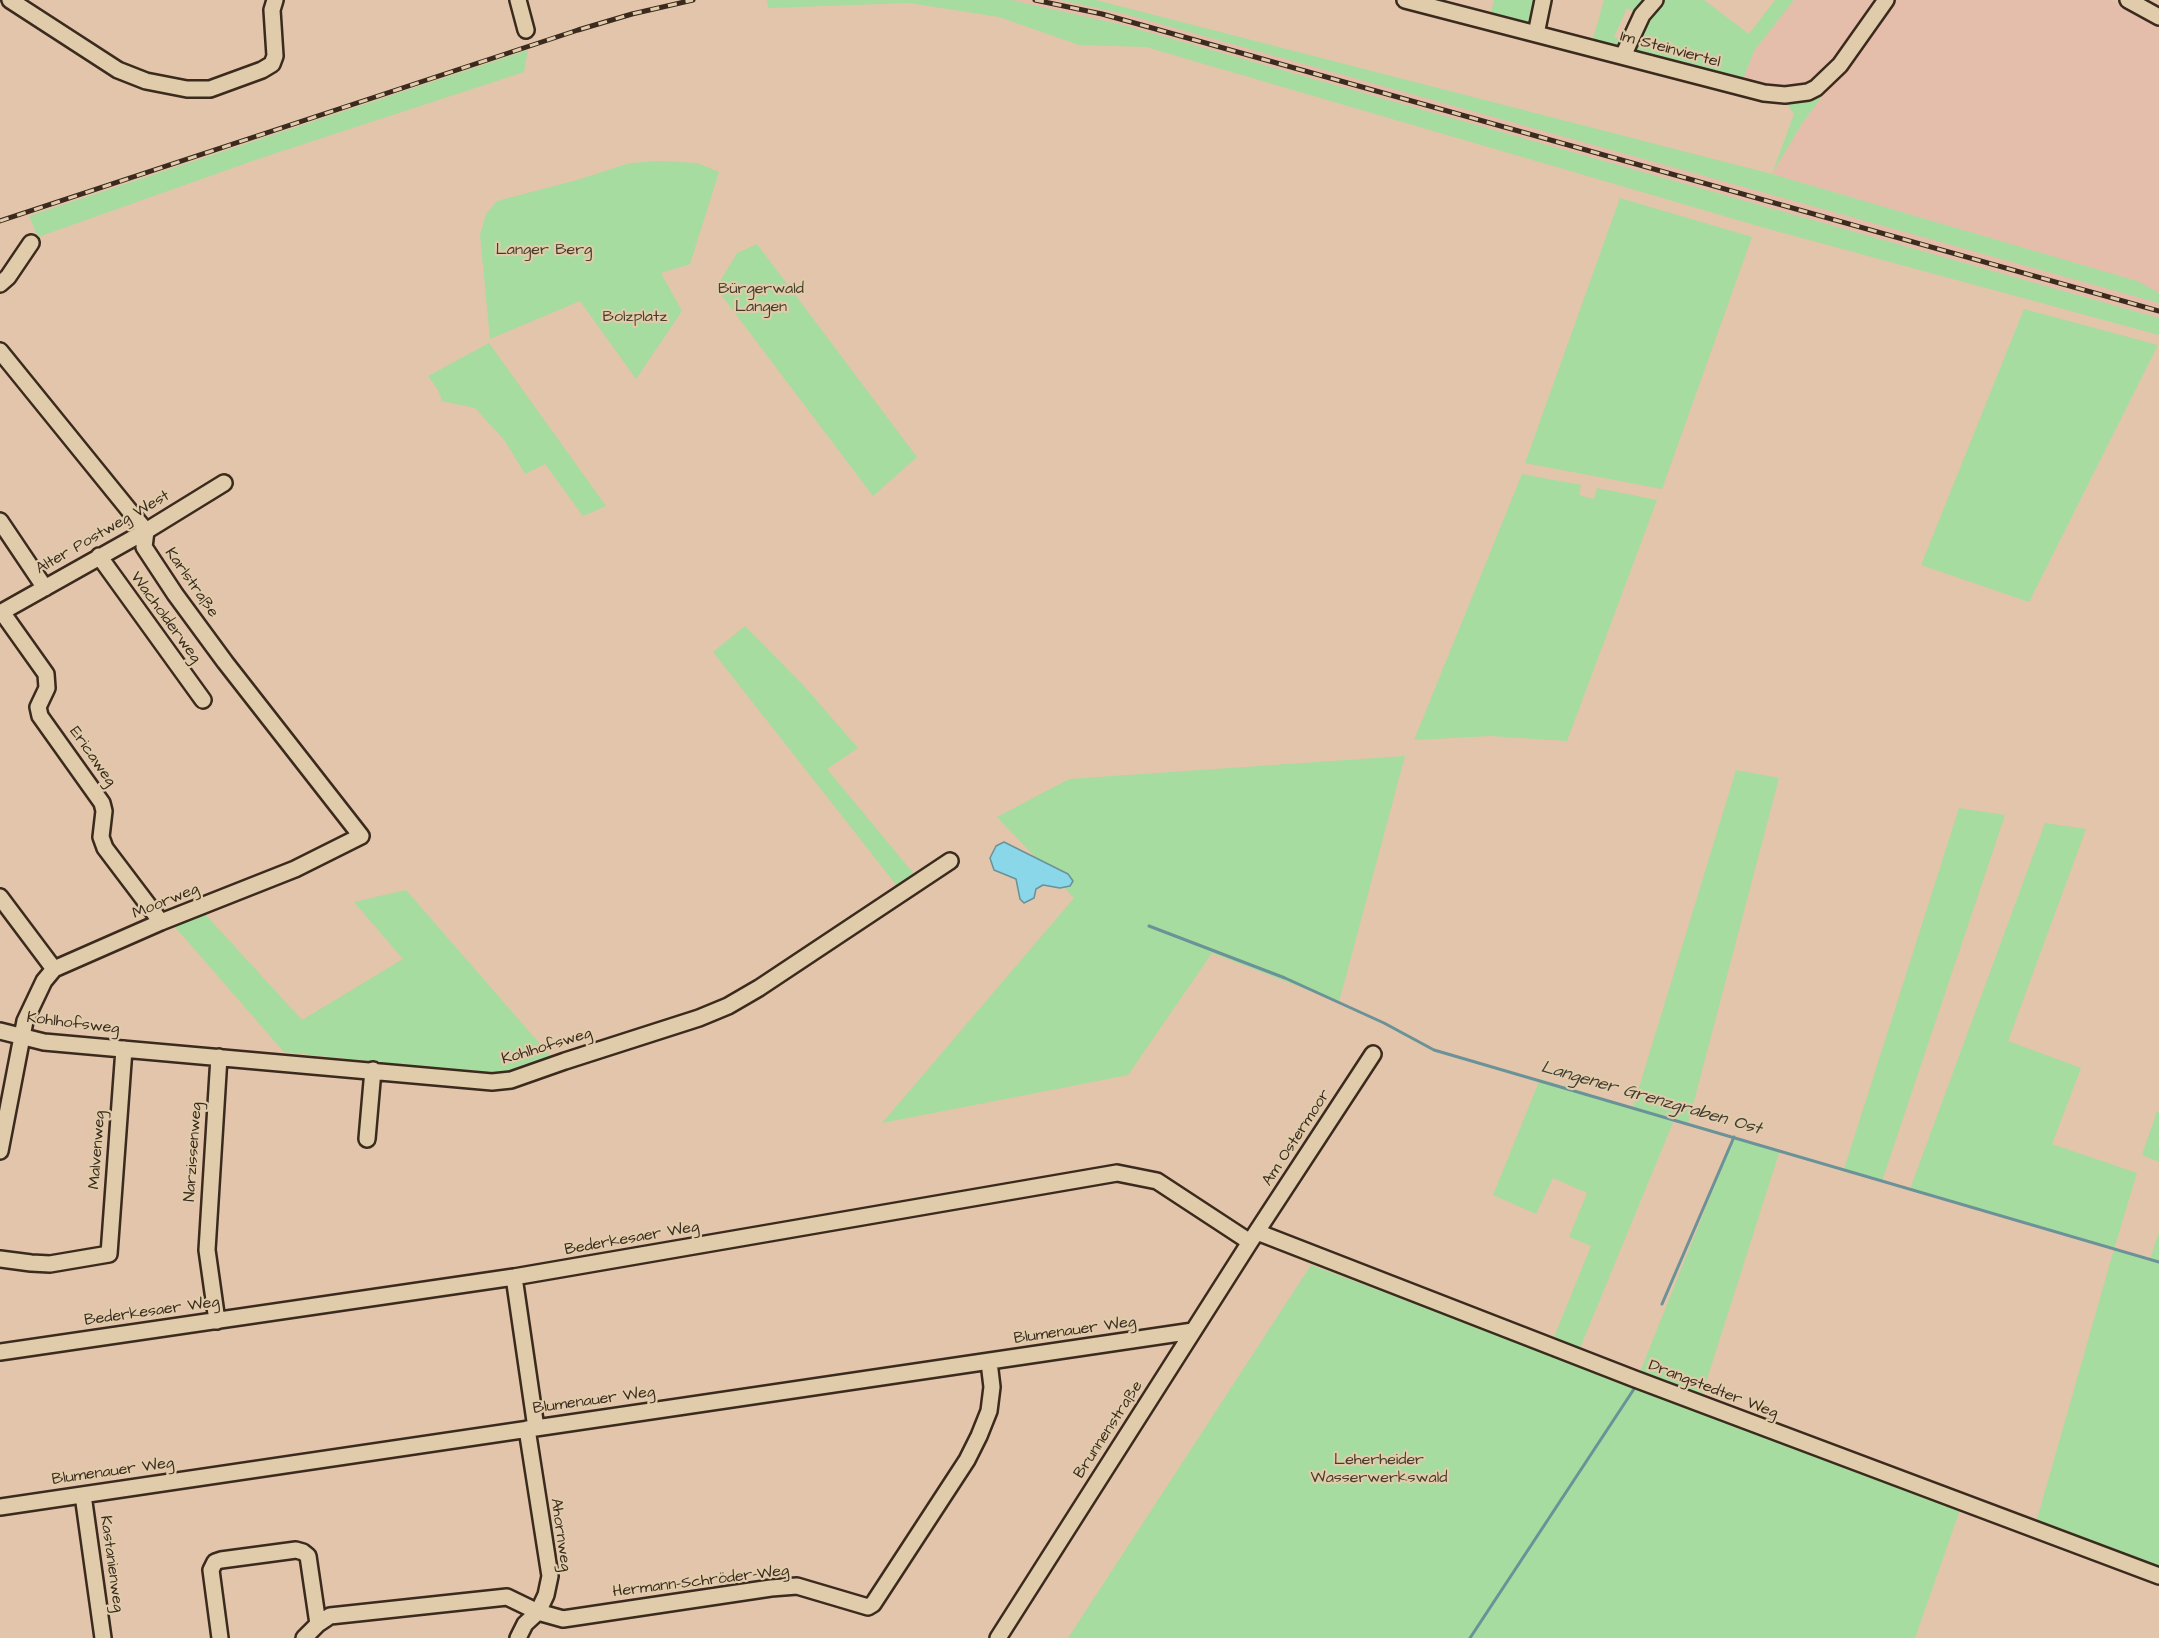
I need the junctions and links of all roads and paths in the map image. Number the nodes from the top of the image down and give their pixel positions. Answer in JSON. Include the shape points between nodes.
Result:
{"nodes":[{"id":1,"x":10,"y":0,"type":"edge"},
{"id":2,"x":274,"y":0,"type":"edge"},
{"id":3,"x":518,"y":0,"type":"edge"},
{"id":4,"x":1405,"y":0,"type":"edge"},
{"id":5,"x":1543,"y":0,"type":"edge"},
{"id":6,"x":1655,"y":0,"type":"edge"},
{"id":7,"x":1886,"y":0,"type":"edge"},
{"id":8,"x":2128,"y":0,"type":"edge"},
{"id":9,"x":1435,"y":4,"type":"edge"},
{"id":10,"x":2159,"y":17,"type":"edge"},
{"id":11,"x":526,"y":30,"type":"dead end"},
{"id":12,"x":1536,"y":34,"type":"junction"},
{"id":13,"x":1623,"y":56,"type":"junction"},
{"id":14,"x":31,"y":243,"type":"dead end"},
{"id":15,"x":0,"y":284,"type":"edge"},
{"id":16,"x":0,"y":351,"type":"edge"},
{"id":17,"x":224,"y":483,"type":"dead end"},
{"id":18,"x":0,"y":521,"type":"edge"},
{"id":19,"x":146,"y":531,"type":"junction"},
{"id":20,"x":99,"y":556,"type":"junction"},
{"id":21,"x":45,"y":588,"type":"junction"},
{"id":22,"x":1,"y":613,"type":"edge"},
{"id":23,"x":203,"y":700,"type":"dead end"},
{"id":24,"x":361,"y":836,"type":"joint"},
{"id":25,"x":950,"y":861,"type":"dead end"},
{"id":26,"x":0,"y":897,"type":"edge"},
{"id":27,"x":162,"y":922,"type":"junction"},
{"id":28,"x":54,"y":969,"type":"junction"},
{"id":29,"x":0,"y":1031,"type":"edge"},
{"id":30,"x":22,"y":1038,"type":"junction"},
{"id":31,"x":124,"y":1048,"type":"junction"},
{"id":32,"x":1373,"y":1054,"type":"dead end"},
{"id":33,"x":219,"y":1057,"type":"junction"},
{"id":34,"x":373,"y":1070,"type":"junction"},
{"id":35,"x":368,"y":1139,"type":"dead end"},
{"id":36,"x":0,"y":1151,"type":"edge"},
{"id":37,"x":1254,"y":1237,"type":"junction"},
{"id":38,"x":0,"y":1259,"type":"edge"},
{"id":39,"x":514,"y":1277,"type":"junction"},
{"id":40,"x":217,"y":1321,"type":"junction"},
{"id":41,"x":1193,"y":1331,"type":"junction"},
{"id":42,"x":0,"y":1352,"type":"edge"},
{"id":43,"x":989,"y":1362,"type":"junction"},
{"id":44,"x":531,"y":1429,"type":"junction"},
{"id":45,"x":83,"y":1495,"type":"junction"},
{"id":46,"x":0,"y":1507,"type":"edge"},
{"id":47,"x":2159,"y":1576,"type":"edge"},
{"id":48,"x":538,"y":1612,"type":"junction"},
{"id":49,"x":318,"y":1624,"type":"junction"},
{"id":50,"x":103,"y":1638,"type":"edge"},
{"id":51,"x":220,"y":1638,"type":"edge"},
{"id":52,"x":304,"y":1638,"type":"edge"},
{"id":53,"x":518,"y":1638,"type":"edge"},
{"id":54,"x":998,"y":1638,"type":"edge"}],
"edges":[{"from":1,"to":2,"type":"street","via":[[118,70],[146,81],[187,89],[210,88],[272,64]]},
{"from":3,"to":11,"type":"street"},
{"from":4,"to":9,"type":"street","name":"Im Steinviertel"},
{"from":5,"to":12,"type":"street"},
{"from":6,"to":13,"type":"street","via":[[1642,15]]},
{"from":7,"to":13,"type":"street","name":"Im Steinviertel","via":[[1840,65],[1809,92],[1764,93]]},
{"from":8,"to":10,"type":"street"},
{"from":9,"to":12,"type":"street","name":"Im Steinviertel"},
{"from":12,"to":13,"type":"street","name":"Im Steinviertel"},
{"from":14,"to":15,"type":"street"},
{"from":16,"to":19,"type":"street","name":"Karlstraße"},
{"from":17,"to":19,"type":"street","name":"Alter Postweg West"},
{"from":18,"to":21,"type":"street"},
{"from":19,"to":20,"type":"street","name":"Alter Postweg West"},
{"from":19,"to":24,"type":"street","name":"Karlstraße","via":[[144,547],[175,594]]},
{"from":20,"to":21,"type":"street","name":"Alter Postweg West"},
{"from":20,"to":23,"type":"street","name":"Wacholderweg"},
{"from":21,"to":22,"type":"street","name":"Alter Postweg West"},
{"from":22,"to":27,"type":"street","name":"Ericaweg","via":[[46,674],[47,688],[38,707],[40,716],[102,803],[101,837],[105,848]]},
{"from":24,"to":27,"type":"street","name":"Moorweg","via":[[295,868]]},
{"from":25,"to":34,"type":"street","name":"Kohlhofsweg","via":[[759,988],[699,1018],[511,1080],[492,1082]]},
{"from":26,"to":28,"type":"street"},
{"from":27,"to":28,"type":"street","name":"Moorweg"},
{"from":28,"to":30,"type":"street","via":[[25,1021]]},
{"from":29,"to":30,"type":"street","name":"Kohlhofsweg"},
{"from":30,"to":31,"type":"street","name":"Kohlhofsweg"},
{"from":30,"to":36,"type":"street"},
{"from":31,"to":33,"type":"street","name":"Kohlhofsweg"},
{"from":31,"to":38,"type":"street","name":"Malvenweg","via":[[109,1254],[50,1264]]},
{"from":32,"to":37,"type":"street","name":"Am Ostermoor"},
{"from":33,"to":34,"type":"street","name":"Kohlhofsweg"},
{"from":33,"to":40,"type":"street","name":"Narzissenweg","via":[[207,1250]]},
{"from":34,"to":35,"type":"street"},
{"from":37,"to":39,"type":"street","name":"Bederkesaer Weg","via":[[1157,1181],[1117,1173]]},
{"from":37,"to":41,"type":"street","name":"Brunnenstraße"},
{"from":37,"to":47,"type":"street","name":"Drangstedter Weg"},
{"from":39,"to":40,"type":"street","name":"Bederkesaer Weg"},
{"from":39,"to":44,"type":"street","name":"Ahornweg"},
{"from":40,"to":42,"type":"street","name":"Bederkesaer Weg"},
{"from":41,"to":43,"type":"street","name":"Blumenauer Weg"},
{"from":41,"to":54,"type":"street","name":"Brunnenstraße"},
{"from":43,"to":44,"type":"street","name":"Blumenauer Weg"},
{"from":43,"to":48,"type":"street","name":"Hermann-Schröder-Weg","via":[[989,1411],[979,1436],[873,1604],[860,1606],[797,1587],[563,1619]]},
{"from":44,"to":45,"type":"street","name":"Blumenauer Weg"},
{"from":44,"to":48,"type":"street","name":"Ahornweg","via":[[550,1576]]},
{"from":45,"to":46,"type":"street","name":"Blumenauer Weg"},
{"from":45,"to":50,"type":"street","name":"Kastanienweg"},
{"from":48,"to":49,"type":"street","name":"Hermann-Schröder-Weg","via":[[507,1597],[330,1616]]},
{"from":48,"to":53,"type":"street","name":"Ahornweg"},
{"from":49,"to":51,"type":"street","via":[[308,1556],[303,1552],[221,1560],[210,1570]]},
{"from":49,"to":52,"type":"street","name":"Hermann-Schröder-Weg"}]}
